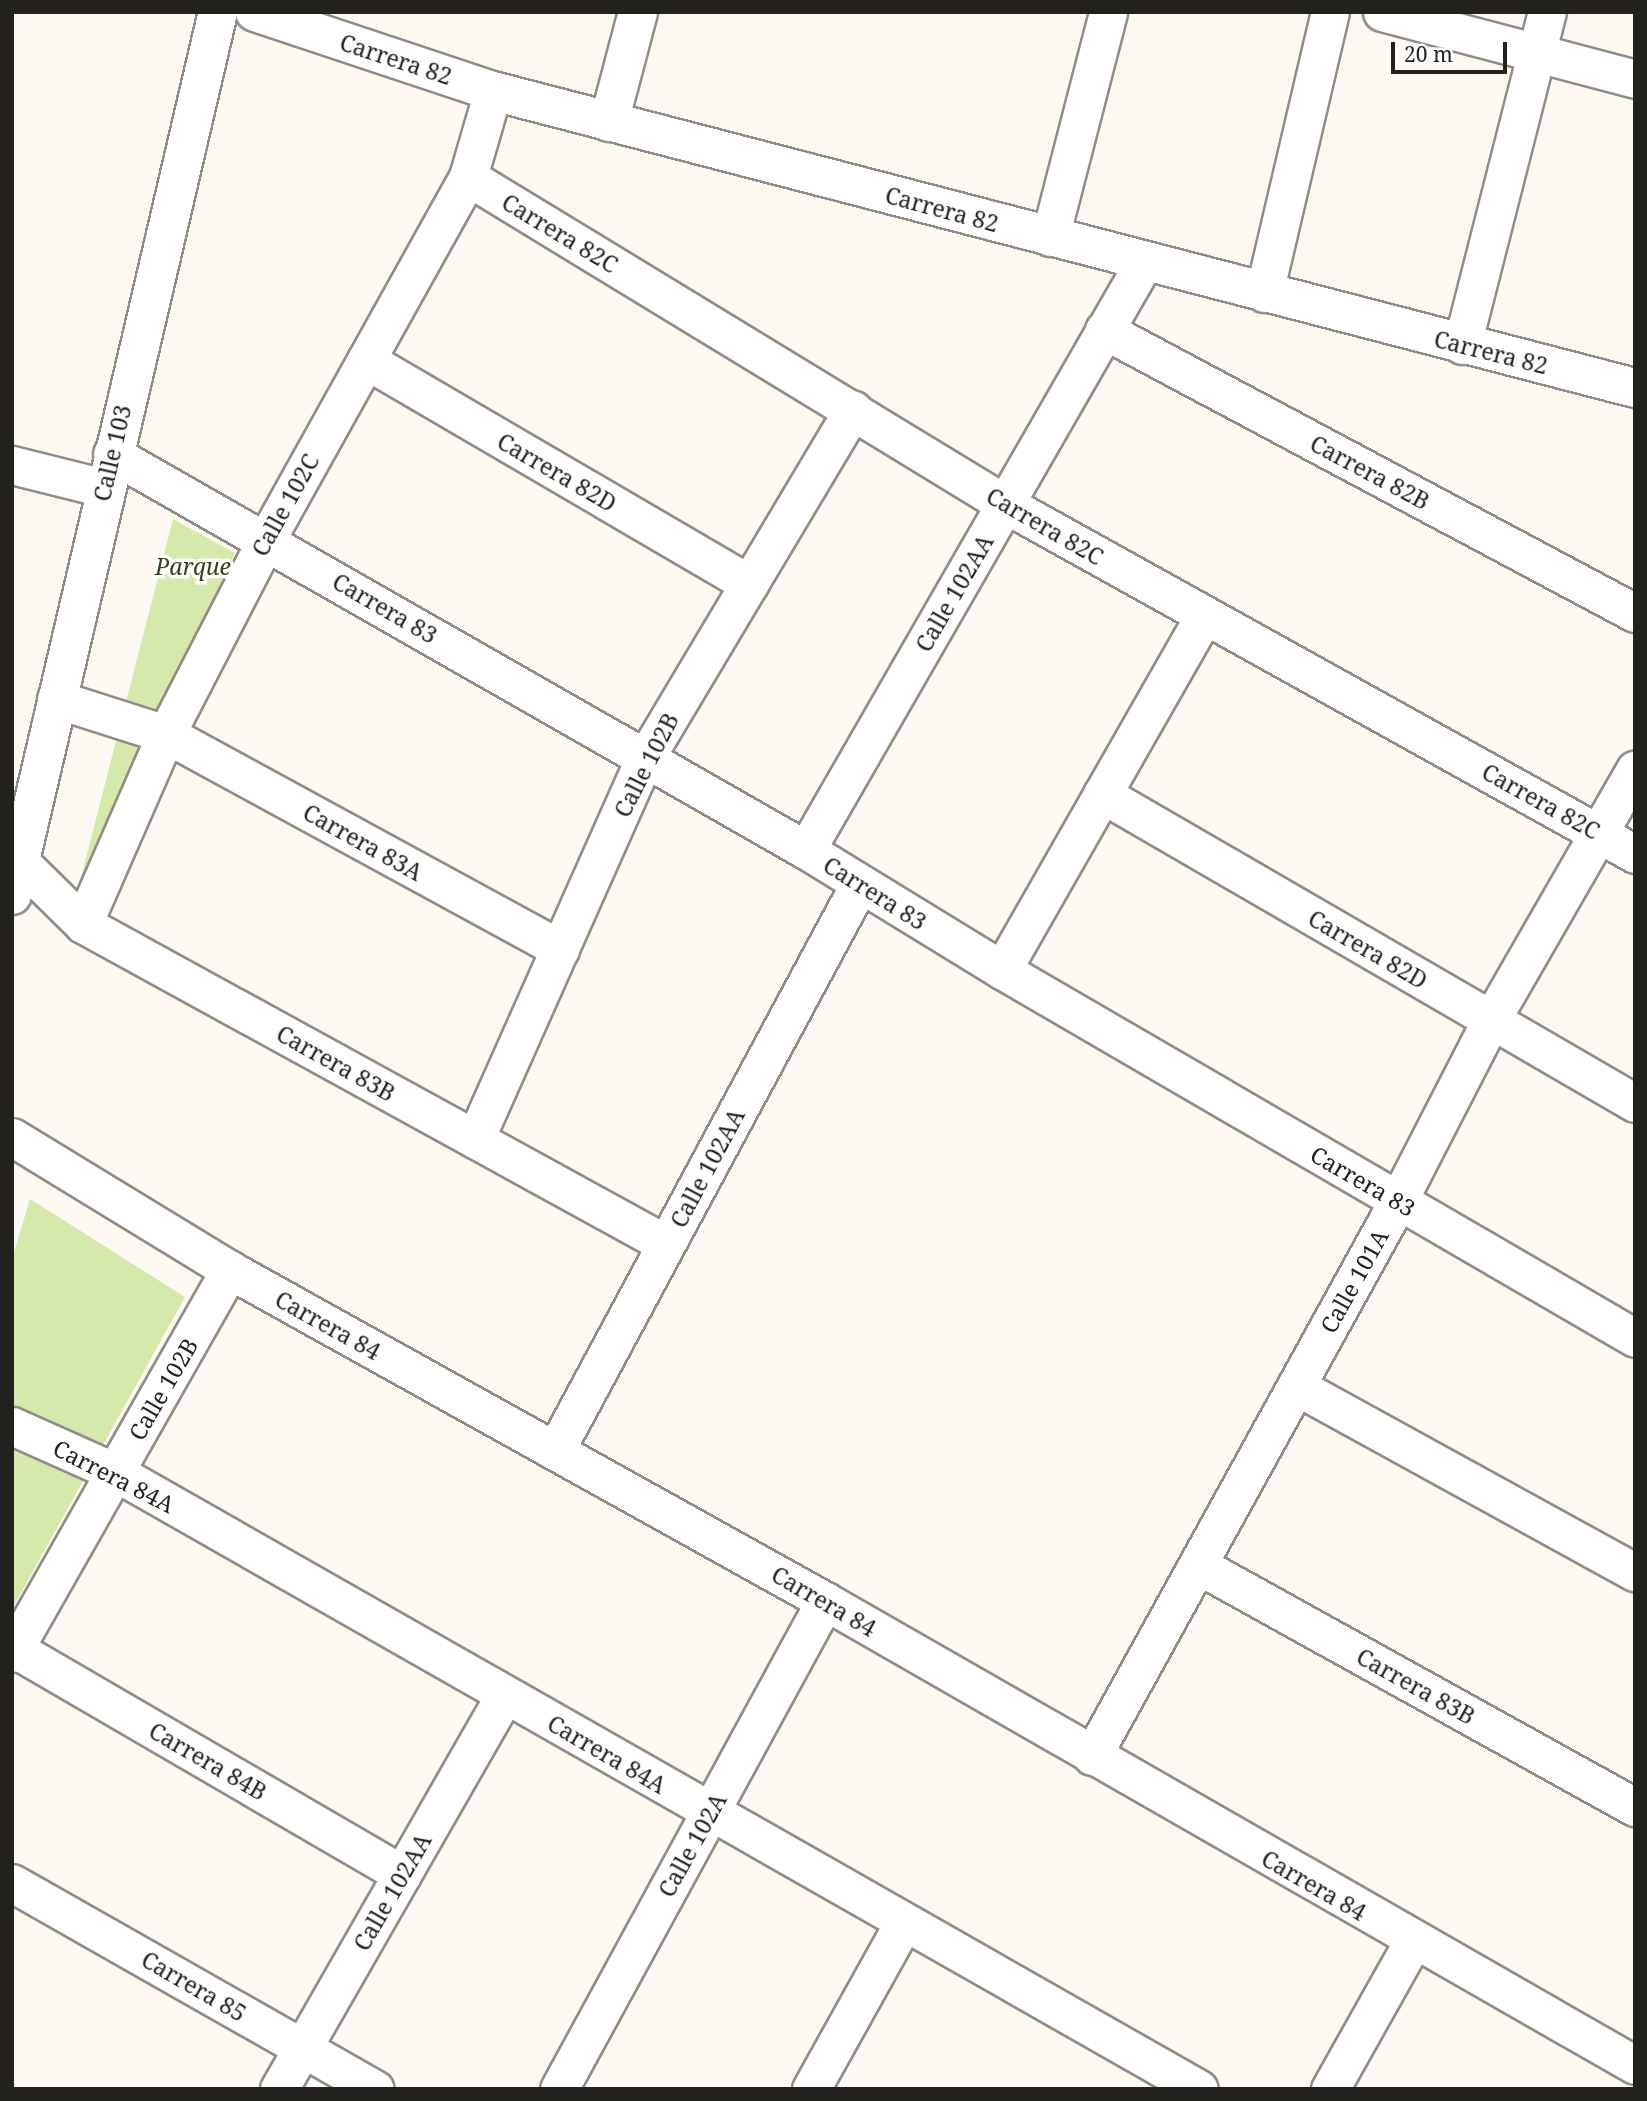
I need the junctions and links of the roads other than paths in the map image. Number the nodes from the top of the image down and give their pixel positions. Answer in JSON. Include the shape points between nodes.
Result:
{"nodes":[{"id":1,"x":218,"y":12,"type":"edge"},
{"id":2,"x":256,"y":12,"type":"edge"},
{"id":3,"x":638,"y":12,"type":"edge"},
{"id":4,"x":1108,"y":12,"type":"edge"},
{"id":5,"x":1330,"y":12,"type":"edge"},
{"id":6,"x":1382,"y":12,"type":"edge"},
{"id":7,"x":1547,"y":12,"type":"edge"},
{"id":8,"x":1536,"y":53,"type":"junction"},
{"id":9,"x":1635,"y":79,"type":"edge"},
{"id":10,"x":493,"y":91,"type":"junction"},
{"id":11,"x":609,"y":122,"type":"junction"},
{"id":12,"x":468,"y":177,"type":"junction"},
{"id":13,"x":1049,"y":237,"type":"junction"},
{"id":14,"x":1143,"y":264,"type":"junction"},
{"id":15,"x":1264,"y":293,"type":"junction"},
{"id":16,"x":1104,"y":330,"type":"junction"},
{"id":17,"x":1462,"y":345,"type":"junction"},
{"id":18,"x":366,"y":360,"type":"junction"},
{"id":19,"x":1635,"y":388,"type":"edge"},
{"id":20,"x":853,"y":410,"type":"junction"},
{"id":21,"x":12,"y":465,"type":"edge"},
{"id":22,"x":108,"y":471,"type":"junction"},
{"id":23,"x":1005,"y":504,"type":"junction"},
{"id":24,"x":267,"y":538,"type":"junction"},
{"id":25,"x":749,"y":584,"type":"junction"},
{"id":26,"x":1635,"y":613,"type":"edge"},
{"id":27,"x":1203,"y":617,"type":"junction"},
{"id":28,"x":56,"y":699,"type":"junction"},
{"id":29,"x":166,"y":734,"type":"junction"},
{"id":30,"x":644,"y":760,"type":"junction"},
{"id":31,"x":1635,"y":770,"type":"edge"},
{"id":32,"x":1102,"y":794,"type":"junction"},
{"id":33,"x":1600,"y":834,"type":"junction"},
{"id":34,"x":806,"y":850,"type":"junction"},
{"id":35,"x":1635,"y":854,"type":"edge"},
{"id":36,"x":16,"y":878,"type":"edge"},
{"id":37,"x":859,"y":885,"type":"junction"},
{"id":38,"x":83,"y":924,"type":"junction"},
{"id":39,"x":560,"y":949,"type":"junction"},
{"id":40,"x":1002,"y":970,"type":"junction"},
{"id":41,"x":1491,"y":1020,"type":"junction"},
{"id":42,"x":1635,"y":1102,"type":"edge"},
{"id":43,"x":12,"y":1138,"type":"edge"},
{"id":44,"x":475,"y":1139,"type":"junction"},
{"id":45,"x":1398,"y":1201,"type":"junction"},
{"id":46,"x":666,"y":1244,"type":"junction"},
{"id":47,"x":230,"y":1270,"type":"junction"},
{"id":48,"x":1635,"y":1338,"type":"edge"},
{"id":49,"x":1296,"y":1386,"type":"junction"},
{"id":50,"x":12,"y":1426,"type":"edge"},
{"id":51,"x":555,"y":1451,"type":"junction"},
{"id":52,"x":116,"y":1472,"type":"junction"},
{"id":53,"x":1198,"y":1564,"type":"junction"},
{"id":54,"x":1635,"y":1572,"type":"edge"},
{"id":55,"x":825,"y":1601,"type":"junction"},
{"id":56,"x":13,"y":1651,"type":"edge"},
{"id":57,"x":505,"y":1696,"type":"junction"},
{"id":58,"x":1092,"y":1756,"type":"junction"},
{"id":59,"x":1631,"y":1795,"type":"edge"},
{"id":60,"x":709,"y":1813,"type":"junction"},
{"id":61,"x":402,"y":1874,"type":"junction"},
{"id":62,"x":12,"y":1883,"type":"edge"},
{"id":63,"x":904,"y":1923,"type":"junction"},
{"id":64,"x":1413,"y":1941,"type":"junction"},
{"id":65,"x":302,"y":2048,"type":"junction"},
{"id":66,"x":1635,"y":2065,"type":"edge"},
{"id":67,"x":279,"y":2089,"type":"edge"},
{"id":68,"x":375,"y":2089,"type":"edge"},
{"id":69,"x":559,"y":2089,"type":"edge"},
{"id":70,"x":811,"y":2089,"type":"edge"},
{"id":71,"x":1199,"y":2089,"type":"edge"},
{"id":72,"x":1330,"y":2089,"type":"edge"}],
"edges":[{"from":1,"to":22,"type":"street","name":"Calle 103"},
{"from":2,"to":10,"type":"street","name":"Carrera 82"},
{"from":3,"to":11,"type":"street"},
{"from":4,"to":13,"type":"street"},
{"from":5,"to":15,"type":"street"},
{"from":6,"to":8,"type":"street"},
{"from":7,"to":8,"type":"street"},
{"from":8,"to":9,"type":"street"},
{"from":8,"to":17,"type":"street"},
{"from":10,"to":11,"type":"street","name":"Carrera 82"},
{"from":10,"to":12,"type":"street","name":"Calle 102C"},
{"from":11,"to":13,"type":"street","name":"Carrera 82"},
{"from":12,"to":18,"type":"street","name":"Calle 102C"},
{"from":12,"to":20,"type":"street","name":"Carrera 82C"},
{"from":13,"to":14,"type":"street","name":"Carrera 82"},
{"from":14,"to":15,"type":"street","name":"Carrera 82"},
{"from":14,"to":16,"type":"street","name":"Calle 102AA"},
{"from":15,"to":17,"type":"street","name":"Carrera 82"},
{"from":16,"to":23,"type":"street","name":"Calle 102AA"},
{"from":16,"to":26,"type":"street","name":"Carrera 82B"},
{"from":17,"to":19,"type":"street","name":"Carrera 82"},
{"from":18,"to":24,"type":"street","name":"Calle 102C"},
{"from":18,"to":25,"type":"street","name":"Carrera 82D"},
{"from":20,"to":23,"type":"street","name":"Carrera 82C"},
{"from":20,"to":25,"type":"street","name":"Calle 102B"},
{"from":21,"to":22,"type":"street","name":"Carrera 83"},
{"from":22,"to":24,"type":"street","name":"Carrera 83"},
{"from":22,"to":28,"type":"street","name":"Calle 103"},
{"from":23,"to":27,"type":"street","name":"Carrera 82C"},
{"from":23,"to":34,"type":"street","name":"Calle 102AA"},
{"from":24,"to":29,"type":"street","name":"Calle 102C"},
{"from":24,"to":30,"type":"street","name":"Carrera 83"},
{"from":25,"to":30,"type":"street","name":"Calle 102B"},
{"from":27,"to":32,"type":"street"},
{"from":27,"to":33,"type":"street","name":"Carrera 82C"},
{"from":28,"to":29,"type":"street","name":"Carrera 83A"},
{"from":28,"to":36,"type":"street","name":"Calle 103"},
{"from":29,"to":38,"type":"street","name":"Calle 102C"},
{"from":29,"to":39,"type":"street","name":"Carrera 83A"},
{"from":30,"to":34,"type":"street","name":"Carrera 83"},
{"from":30,"to":39,"type":"street","name":"Calle 102B"},
{"from":31,"to":33,"type":"street","name":"Calle 101A"},
{"from":32,"to":40,"type":"street"},
{"from":32,"to":41,"type":"street","name":"Carrera 82D"},
{"from":33,"to":35,"type":"street","name":"Carrera 82C"},
{"from":33,"to":41,"type":"street","name":"Calle 101A"},
{"from":34,"to":37,"type":"street","name":"Carrera 83"},
{"from":36,"to":38,"type":"street","name":"Carrera 83B"},
{"from":37,"to":40,"type":"street","name":"Carrera 83"},
{"from":37,"to":46,"type":"street","name":"Calle 102AA"},
{"from":38,"to":44,"type":"street","name":"Carrera 83B"},
{"from":39,"to":44,"type":"street","name":"Calle 102B"},
{"from":40,"to":45,"type":"street","name":"Carrera 83"},
{"from":41,"to":42,"type":"street","name":"Carrera 82D"},
{"from":41,"to":45,"type":"street","name":"Calle 101A"},
{"from":43,"to":47,"type":"street","name":"Carrera 84"},
{"from":44,"to":46,"type":"street","name":"Carrera 83B"},
{"from":45,"to":48,"type":"street","name":"Carrera 83"},
{"from":45,"to":49,"type":"street","name":"Calle 101A"},
{"from":46,"to":51,"type":"street","name":"Calle 102AA"},
{"from":47,"to":51,"type":"street","name":"Carrera 84"},
{"from":47,"to":52,"type":"street","name":"Calle 102B"},
{"from":49,"to":53,"type":"street","name":"Calle 101A"},
{"from":49,"to":54,"type":"street"},
{"from":50,"to":52,"type":"street","name":"Carrera 84A"},
{"from":51,"to":55,"type":"street","name":"Carrera 84"},
{"from":52,"to":56,"type":"street","name":"Calle 102B"},
{"from":52,"to":57,"type":"street","name":"Carrera 84A"},
{"from":53,"to":58,"type":"street","name":"Calle 101A"},
{"from":53,"to":59,"type":"street","name":"Carrera 83B"},
{"from":55,"to":58,"type":"street","name":"Carrera 84"},
{"from":55,"to":60,"type":"street","name":"Calle 102A"},
{"from":56,"to":61,"type":"street","name":"Carrera 84B"},
{"from":57,"to":60,"type":"street","name":"Carrera 84A"},
{"from":57,"to":61,"type":"street","name":"Calle 102AA"},
{"from":58,"to":64,"type":"street","name":"Carrera 84"},
{"from":60,"to":63,"type":"street","name":"Carrera 84A"},
{"from":60,"to":69,"type":"street","name":"Calle 102A"},
{"from":61,"to":65,"type":"street","name":"Calle 102AA"},
{"from":62,"to":65,"type":"street","name":"Carrera 85"},
{"from":63,"to":70,"type":"street"},
{"from":63,"to":71,"type":"street","name":"Carrera 84A"},
{"from":64,"to":66,"type":"street","name":"Carrera 84"},
{"from":64,"to":72,"type":"street"},
{"from":65,"to":67,"type":"street","name":"Calle 102AA"},
{"from":65,"to":68,"type":"street","name":"Carrera 85"}]}
